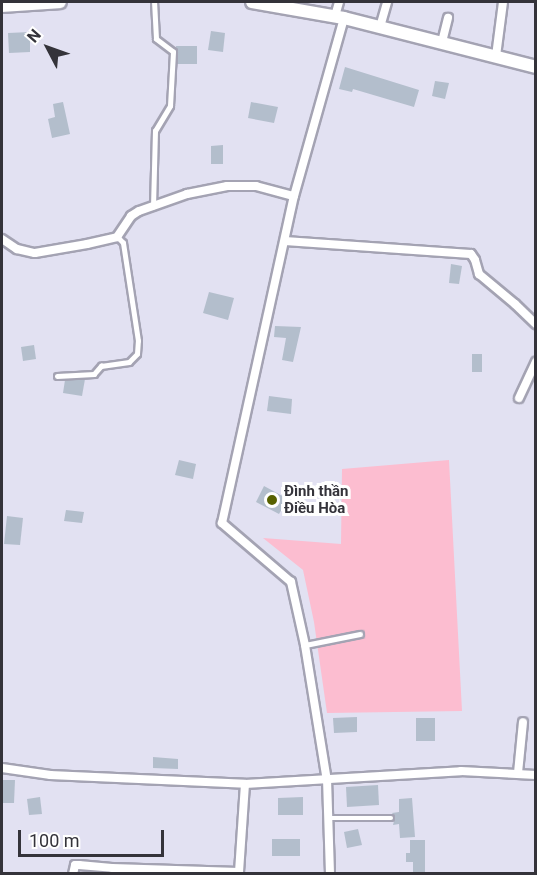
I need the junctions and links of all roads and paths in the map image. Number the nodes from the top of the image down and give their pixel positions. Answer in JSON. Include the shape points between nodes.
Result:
{"nodes":[{"id":1,"x":60,"y":2,"type":"edge"},
{"id":2,"x":154,"y":2,"type":"edge"},
{"id":3,"x":252,"y":2,"type":"edge"},
{"id":4,"x":339,"y":2,"type":"edge"},
{"id":5,"x":387,"y":2,"type":"edge"},
{"id":6,"x":503,"y":2,"type":"edge"},
{"id":7,"x":2,"y":6,"type":"edge"},
{"id":8,"x":340,"y":17,"type":"junction"},
{"id":9,"x":448,"y":18,"type":"dead end"},
{"id":10,"x":380,"y":27,"type":"junction"},
{"id":11,"x":442,"y":42,"type":"junction"},
{"id":12,"x":496,"y":56,"type":"junction"},
{"id":13,"x":536,"y":67,"type":"edge"},
{"id":14,"x":294,"y":196,"type":"junction"},
{"id":15,"x":153,"y":207,"type":"junction"},
{"id":16,"x":117,"y":237,"type":"junction"},
{"id":17,"x":2,"y":239,"type":"edge"},
{"id":18,"x":285,"y":241,"type":"junction"},
{"id":19,"x":536,"y":324,"type":"edge"},
{"id":20,"x":536,"y":363,"type":"edge"},
{"id":21,"x":57,"y":376,"type":"dead end"},
{"id":22,"x":519,"y":398,"type":"dead end"},
{"id":23,"x":360,"y":634,"type":"dead end"},
{"id":24,"x":305,"y":645,"type":"junction"},
{"id":25,"x":523,"y":722,"type":"dead end"},
{"id":26,"x":2,"y":768,"type":"edge"},
{"id":27,"x":518,"y":774,"type":"junction"},
{"id":28,"x":536,"y":775,"type":"edge"},
{"id":29,"x":327,"y":781,"type":"junction"},
{"id":30,"x":245,"y":784,"type":"junction"},
{"id":31,"x":329,"y":818,"type":"junction"},
{"id":32,"x":391,"y":818,"type":"dead end"},
{"id":33,"x":73,"y":873,"type":"edge"},
{"id":34,"x":330,"y":873,"type":"edge"}],
"edges":[{"from":1,"to":7,"type":"street"},
{"from":2,"to":15,"type":"lane","via":[[156,39],[173,52],[170,106],[155,131]]},
{"from":3,"to":8,"type":"street"},
{"from":4,"to":8,"type":"street"},
{"from":5,"to":10,"type":"street"},
{"from":6,"to":12,"type":"street"},
{"from":8,"to":10,"type":"street"},
{"from":8,"to":14,"type":"street"},
{"from":9,"to":11,"type":"street"},
{"from":10,"to":11,"type":"street"},
{"from":11,"to":12,"type":"street"},
{"from":12,"to":13,"type":"street"},
{"from":14,"to":15,"type":"street","via":[[256,186],[227,186],[187,194]]},
{"from":14,"to":18,"type":"street"},
{"from":15,"to":16,"type":"street","via":[[131,216]]},
{"from":16,"to":17,"type":"street","via":[[35,253],[17,249]]},
{"from":16,"to":21,"type":"lane","via":[[123,243],[137,354],[129,362],[101,366],[94,374]]},
{"from":18,"to":19,"type":"street","via":[[471,254],[479,274]]},
{"from":18,"to":24,"type":"street","via":[[222,524],[291,582]]},
{"from":20,"to":22,"type":"street"},
{"from":23,"to":24,"type":"lane"},
{"from":24,"to":29,"type":"street"},
{"from":25,"to":27,"type":"street"},
{"from":26,"to":30,"type":"street","via":[[50,775]]},
{"from":27,"to":28,"type":"street"},
{"from":27,"to":29,"type":"street","via":[[461,771]]},
{"from":29,"to":30,"type":"street"},
{"from":29,"to":31,"type":"street"},
{"from":30,"to":33,"type":"street","via":[[239,872],[79,864]]},
{"from":31,"to":32,"type":"lane"},
{"from":31,"to":34,"type":"street"}]}
